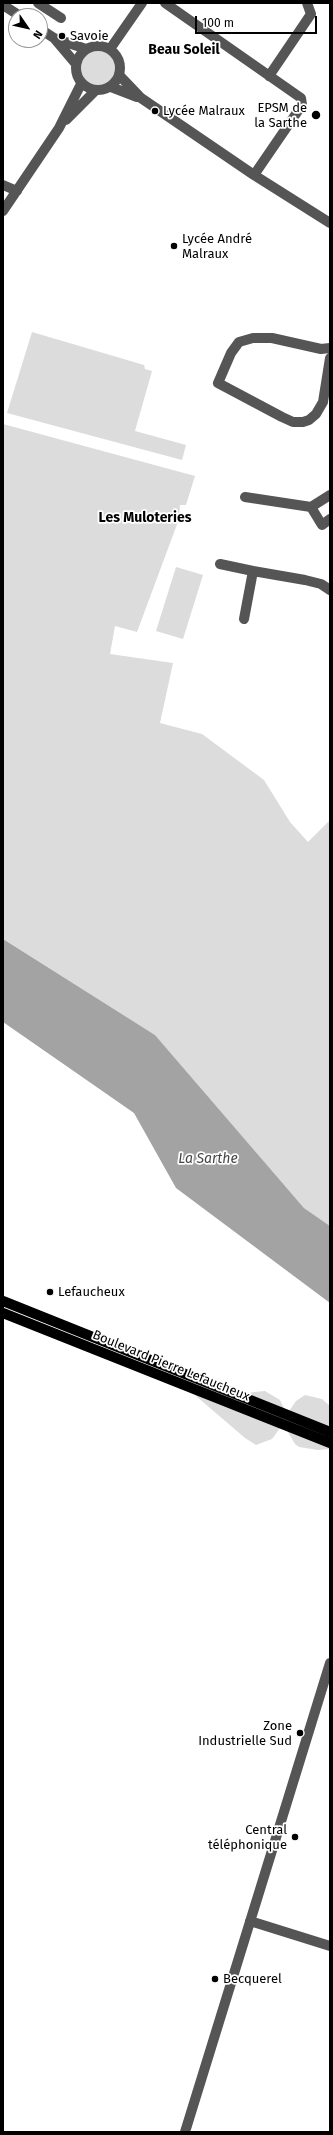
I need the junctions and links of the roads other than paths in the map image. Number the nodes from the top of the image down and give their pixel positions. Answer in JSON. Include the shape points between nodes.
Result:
{"nodes":[{"id":1,"x":38,"y":3,"type":"edge"},
{"id":2,"x":142,"y":3,"type":"edge"},
{"id":3,"x":165,"y":3,"type":"edge"},
{"id":4,"x":307,"y":3,"type":"edge"},
{"id":5,"x":61,"y":18,"type":"dead end"},
{"id":6,"x":48,"y":34,"type":"edge"},
{"id":7,"x":54,"y":38,"type":"junction"},
{"id":8,"x":110,"y":49,"type":"junction"},
{"id":9,"x":86,"y":50,"type":"junction"},
{"id":10,"x":76,"y":64,"type":"junction"},
{"id":11,"x":119,"y":75,"type":"junction"},
{"id":12,"x":269,"y":76,"type":"junction"},
{"id":13,"x":81,"y":84,"type":"junction"},
{"id":14,"x":111,"y":87,"type":"junction"},
{"id":15,"x":95,"y":91,"type":"junction"},
{"id":16,"x":141,"y":98,"type":"junction"},
{"id":17,"x":59,"y":128,"type":"junction"},
{"id":18,"x":254,"y":175,"type":"junction"},
{"id":19,"x":3,"y":185,"type":"edge"},
{"id":20,"x":17,"y":191,"type":"junction"},
{"id":21,"x":3,"y":211,"type":"edge"},
{"id":22,"x":330,"y":223,"type":"edge"},
{"id":23,"x":330,"y":348,"type":"edge"},
{"id":24,"x":330,"y":358,"type":"edge"},
{"id":25,"x":330,"y":495,"type":"edge"},
{"id":26,"x":245,"y":497,"type":"dead end"},
{"id":27,"x":311,"y":507,"type":"junction"},
{"id":28,"x":330,"y":519,"type":"edge"},
{"id":29,"x":220,"y":564,"type":"dead end"},
{"id":30,"x":253,"y":571,"type":"junction"},
{"id":31,"x":330,"y":590,"type":"edge"},
{"id":32,"x":244,"y":618,"type":"dead end"},
{"id":33,"x":3,"y":1301,"type":"edge"},
{"id":34,"x":3,"y":1313,"type":"edge"},
{"id":35,"x":287,"y":1414,"type":"junction"},
{"id":36,"x":283,"y":1424,"type":"junction"},
{"id":37,"x":330,"y":1432,"type":"edge"},
{"id":38,"x":330,"y":1444,"type":"edge"},
{"id":39,"x":330,"y":1663,"type":"edge"},
{"id":40,"x":250,"y":1922,"type":"junction"},
{"id":41,"x":330,"y":1946,"type":"edge"},
{"id":42,"x":185,"y":2132,"type":"edge"}],
"edges":[{"from":1,"to":5,"type":"street"},
{"from":2,"to":8,"type":"street"},
{"from":3,"to":12,"type":"street"},
{"from":4,"to":12,"type":"street","via":[[311,14]]},
{"from":6,"to":7,"type":"street"},
{"from":7,"to":9,"type":"street"},
{"from":7,"to":10,"type":"street"},
{"from":8,"to":9,"type":"street","via":[[99,46]]},
{"from":8,"to":11,"type":"street","via":[[119,60]]},
{"from":9,"to":10,"type":"street","via":[[80,54]]},
{"from":10,"to":13,"type":"street","via":[[76,76]]},
{"from":11,"to":14,"type":"street"},
{"from":11,"to":16,"type":"street"},
{"from":12,"to":18,"type":"street","via":[[301,98],[302,105]]},
{"from":13,"to":15,"type":"street"},
{"from":13,"to":17,"type":"street"},
{"from":14,"to":15,"type":"street"},
{"from":14,"to":16,"type":"street"},
{"from":15,"to":17,"type":"street"},
{"from":16,"to":18,"type":"street"},
{"from":17,"to":20,"type":"street"},
{"from":18,"to":22,"type":"street"},
{"from":19,"to":20,"type":"street"},
{"from":20,"to":21,"type":"street"},
{"from":23,"to":24,"type":"street","via":[[321,349],[272,338],[253,338],[239,342],[231,353],[218,383],[282,417],[293,422],[303,422],[316,414],[323,402]]},
{"from":25,"to":27,"type":"street"},
{"from":26,"to":27,"type":"street"},
{"from":27,"to":28,"type":"street","via":[[322,525]]},
{"from":29,"to":30,"type":"street"},
{"from":30,"to":31,"type":"street","via":[[316,583]]},
{"from":30,"to":32,"type":"street"},
{"from":33,"to":35,"type":"main road","name":"Boulevard Pierre Lefaucheux"},
{"from":34,"to":36,"type":"main road","name":"Boulevard Pierre Lefaucheux"},
{"from":35,"to":36,"type":"main road"},
{"from":35,"to":37,"type":"main road","name":"Boulevard Pierre Lefaucheux"},
{"from":36,"to":38,"type":"main road","name":"Boulevard Pierre Lefaucheux"},
{"from":39,"to":40,"type":"street"},
{"from":40,"to":41,"type":"street"},
{"from":40,"to":42,"type":"street"}]}
